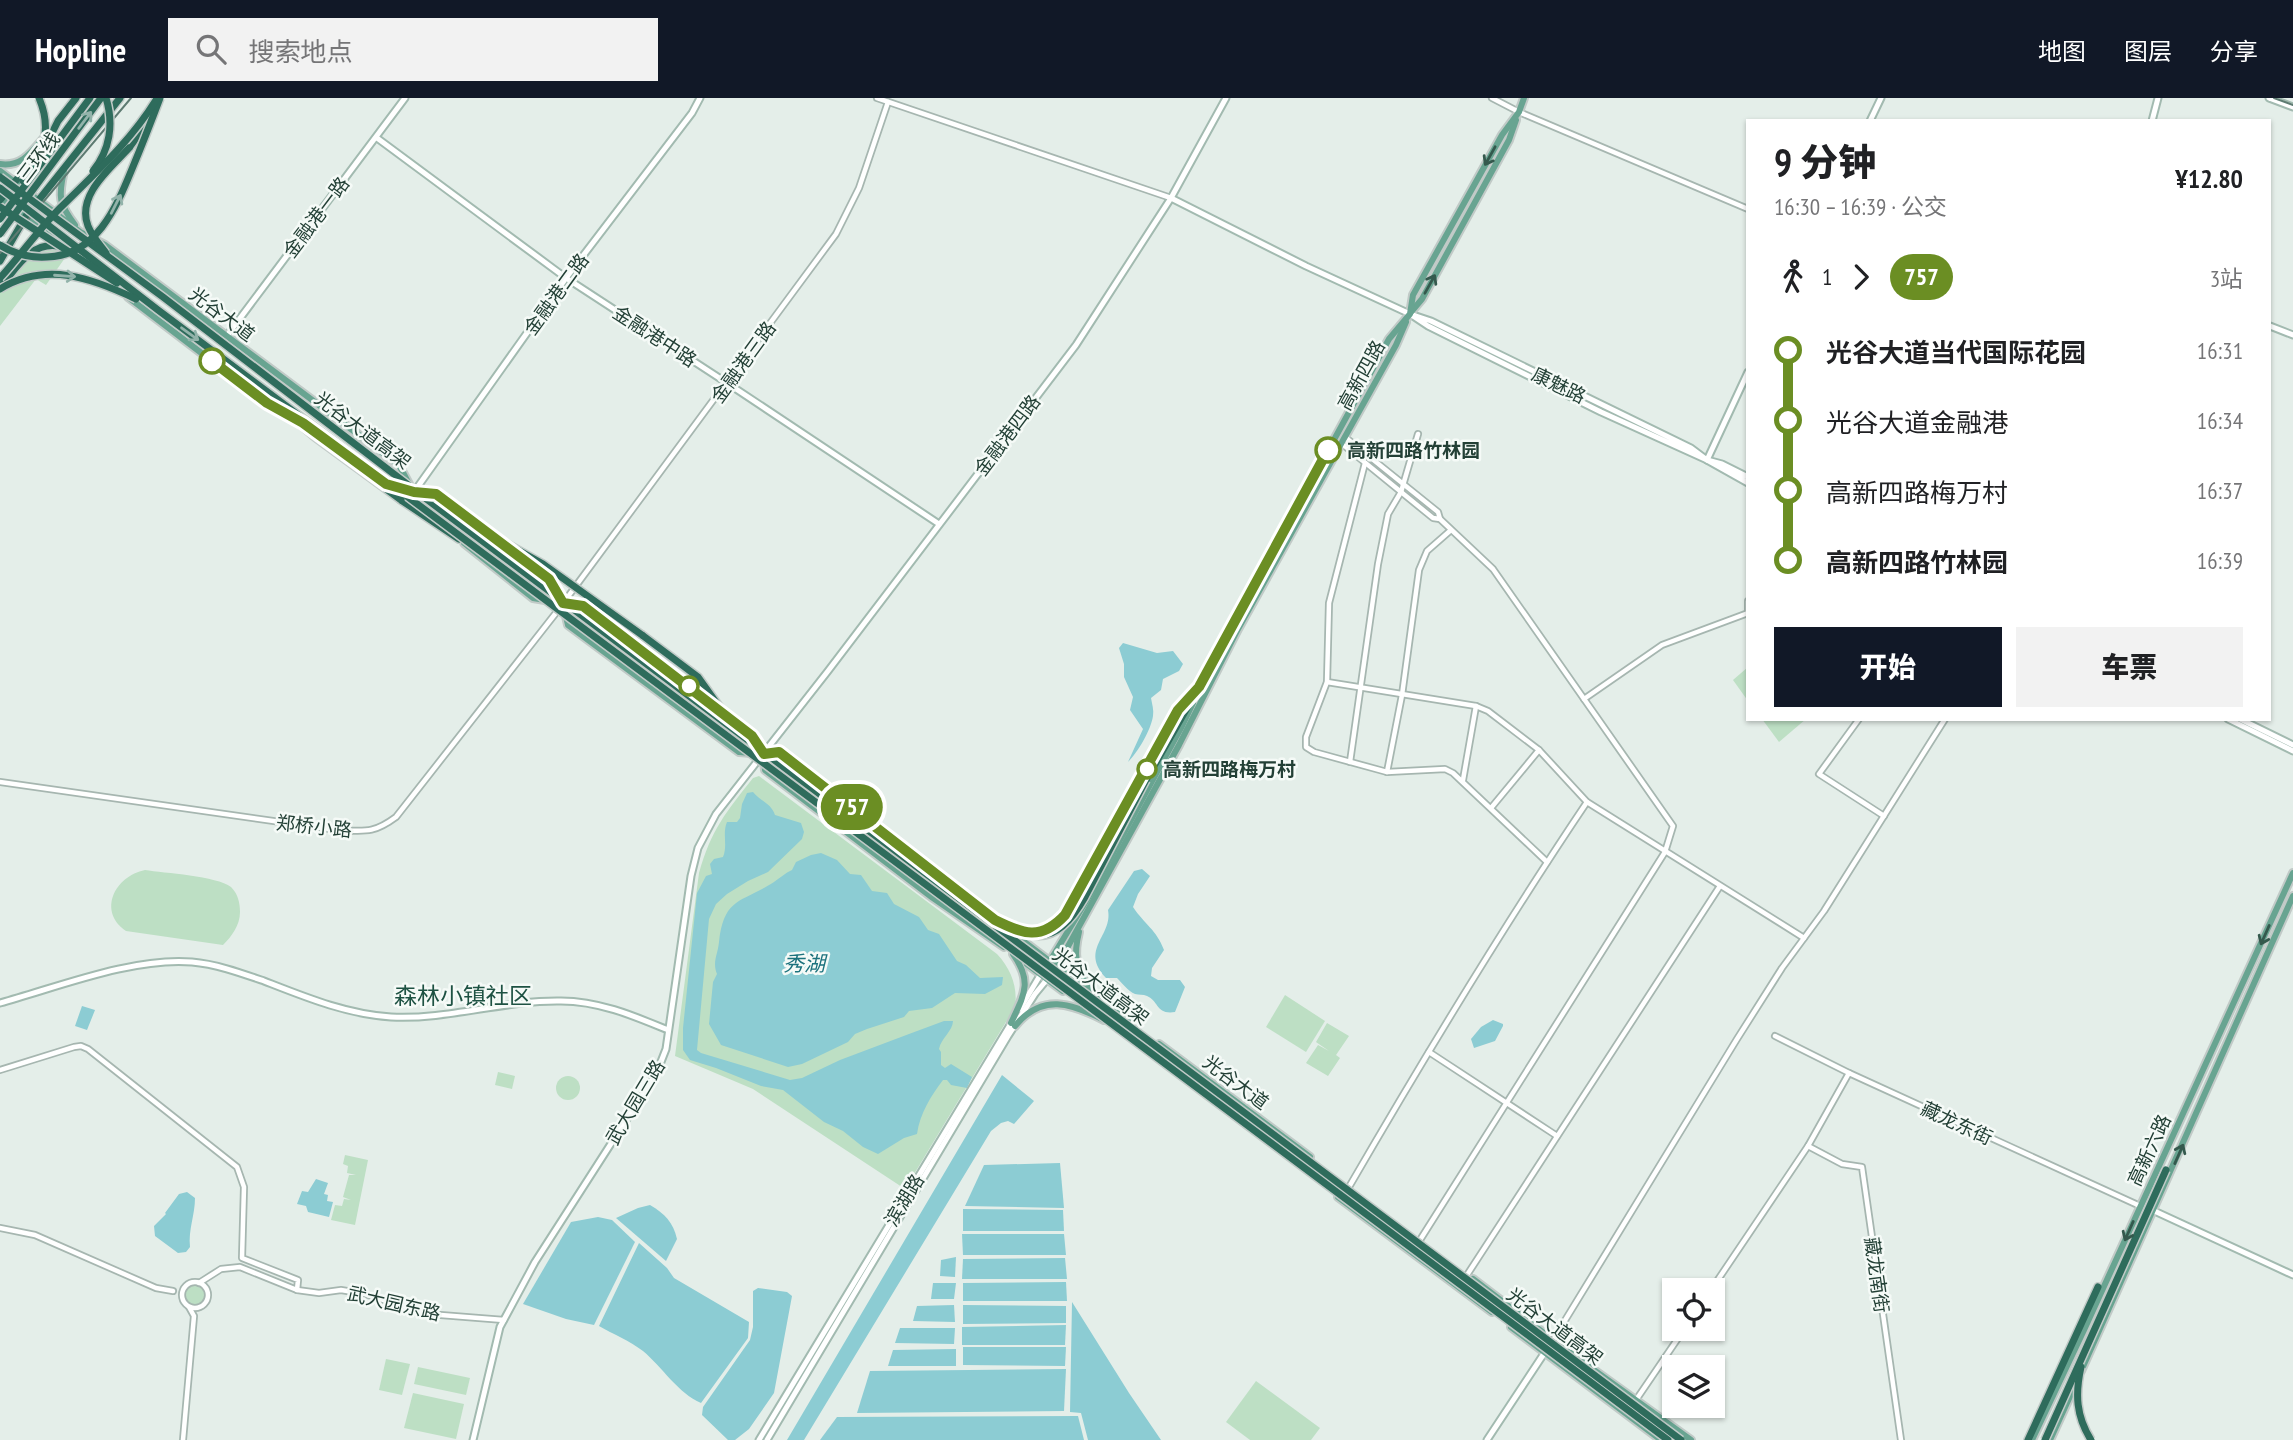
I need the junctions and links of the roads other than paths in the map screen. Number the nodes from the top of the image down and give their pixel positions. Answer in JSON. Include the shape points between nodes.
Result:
{"nodes":[{"id":1,"x":39,"y":98,"type":"edge"},
{"id":2,"x":76,"y":98,"type":"edge"},
{"id":3,"x":90,"y":98,"type":"edge"},
{"id":4,"x":104,"y":98,"type":"edge"},
{"id":5,"x":120,"y":98,"type":"edge"},
{"id":6,"x":405,"y":98,"type":"edge"},
{"id":7,"x":700,"y":98,"type":"edge"},
{"id":8,"x":877,"y":98,"type":"edge"},
{"id":9,"x":1226,"y":98,"type":"edge"},
{"id":10,"x":1492,"y":98,"type":"edge"},
{"id":11,"x":1527,"y":98,"type":"edge"},
{"id":12,"x":1881,"y":98,"type":"edge"},
{"id":13,"x":2158,"y":98,"type":"edge"},
{"id":14,"x":2269,"y":98,"type":"edge"},
{"id":15,"x":159,"y":99,"type":"edge"},
{"id":16,"x":888,"y":102,"type":"junction"},
{"id":17,"x":2293,"y":107,"type":"edge"},
{"id":18,"x":1519,"y":112,"type":"junction"},
{"id":19,"x":1871,"y":119,"type":"edge"},
{"id":20,"x":2153,"y":119,"type":"edge"},
{"id":21,"x":58,"y":121,"type":"junction"},
{"id":22,"x":377,"y":138,"type":"junction"},
{"id":23,"x":0,"y":164,"type":"edge"},
{"id":24,"x":64,"y":169,"type":"junction"},
{"id":25,"x":1,"y":178,"type":"edge"},
{"id":26,"x":15,"y":182,"type":"junction"},
{"id":27,"x":73,"y":196,"type":"junction"},
{"id":28,"x":1,"y":198,"type":"edge"},
{"id":29,"x":1171,"y":198,"type":"junction"},
{"id":30,"x":39,"y":200,"type":"junction"},
{"id":31,"x":1746,"y":208,"type":"edge"},
{"id":32,"x":0,"y":210,"type":"edge"},
{"id":33,"x":26,"y":216,"type":"junction"},
{"id":34,"x":0,"y":219,"type":"edge"},
{"id":35,"x":80,"y":232,"type":"junction"},
{"id":36,"x":0,"y":234,"type":"edge"},
{"id":37,"x":0,"y":245,"type":"edge"},
{"id":38,"x":64,"y":247,"type":"junction"},
{"id":39,"x":111,"y":260,"type":"junction"},
{"id":40,"x":0,"y":261,"type":"edge"},
{"id":41,"x":0,"y":278,"type":"edge"},
{"id":42,"x":566,"y":278,"type":"junction"},
{"id":43,"x":0,"y":288,"type":"edge"},
{"id":44,"x":134,"y":292,"type":"junction"},
{"id":45,"x":158,"y":310,"type":"junction"},
{"id":46,"x":1410,"y":314,"type":"junction"},
{"id":47,"x":2271,"y":324,"type":"edge"},
{"id":48,"x":2293,"y":333,"type":"edge"},
{"id":49,"x":226,"y":337,"type":"junction"},
{"id":50,"x":241,"y":371,"type":"junction"},
{"id":51,"x":1746,"y":376,"type":"edge"},
{"id":52,"x":727,"y":383,"type":"junction"},
{"id":53,"x":1418,"y":434,"type":"dead end"},
{"id":54,"x":1343,"y":440,"type":"junction"},
{"id":55,"x":1707,"y":460,"type":"junction"},
{"id":56,"x":1365,"y":463,"type":"junction"},
{"id":57,"x":1746,"y":476,"type":"edge"},
{"id":58,"x":1746,"y":482,"type":"edge"},
{"id":59,"x":1404,"y":484,"type":"junction"},
{"id":60,"x":414,"y":492,"type":"junction"},
{"id":61,"x":1401,"y":492,"type":"junction"},
{"id":62,"x":433,"y":505,"type":"junction"},
{"id":63,"x":1440,"y":519,"type":"junction"},
{"id":64,"x":939,"y":524,"type":"junction"},
{"id":65,"x":1451,"y":530,"type":"junction"},
{"id":66,"x":459,"y":539,"type":"junction"},
{"id":67,"x":563,"y":603,"type":"junction"},
{"id":68,"x":1746,"y":614,"type":"edge"},
{"id":69,"x":1327,"y":682,"type":"junction"},
{"id":70,"x":1199,"y":687,"type":"junction"},
{"id":71,"x":1361,"y":688,"type":"junction"},
{"id":72,"x":1402,"y":695,"type":"junction"},
{"id":73,"x":1584,"y":699,"type":"junction"},
{"id":74,"x":1476,"y":706,"type":"junction"},
{"id":75,"x":723,"y":712,"type":"junction"},
{"id":76,"x":1858,"y":721,"type":"edge"},
{"id":77,"x":1944,"y":721,"type":"edge"},
{"id":78,"x":2232,"y":721,"type":"edge"},
{"id":79,"x":2244,"y":721,"type":"edge"},
{"id":80,"x":2293,"y":745,"type":"edge"},
{"id":81,"x":1539,"y":750,"type":"junction"},
{"id":82,"x":2293,"y":751,"type":"edge"},
{"id":83,"x":764,"y":754,"type":"junction"},
{"id":84,"x":1350,"y":762,"type":"junction"},
{"id":85,"x":1387,"y":772,"type":"junction"},
{"id":86,"x":1463,"y":781,"type":"junction"},
{"id":87,"x":0,"y":782,"type":"edge"},
{"id":88,"x":1587,"y":802,"type":"junction"},
{"id":89,"x":1491,"y":808,"type":"junction"},
{"id":90,"x":1884,"y":816,"type":"junction"},
{"id":91,"x":1665,"y":852,"type":"junction"},
{"id":92,"x":1547,"y":862,"type":"junction"},
{"id":93,"x":2293,"y":873,"type":"edge"},
{"id":94,"x":1720,"y":886,"type":"junction"},
{"id":95,"x":944,"y":887,"type":"junction"},
{"id":96,"x":2293,"y":896,"type":"edge"},
{"id":97,"x":995,"y":920,"type":"junction"},
{"id":98,"x":1083,"y":920,"type":"junction"},
{"id":99,"x":1804,"y":938,"type":"junction"},
{"id":100,"x":1013,"y":954,"type":"junction"},
{"id":101,"x":1053,"y":963,"type":"junction"},
{"id":102,"x":1039,"y":975,"type":"junction"},
{"id":103,"x":1047,"y":980,"type":"junction"},
{"id":104,"x":1102,"y":1000,"type":"junction"},
{"id":105,"x":0,"y":1003,"type":"edge"},
{"id":106,"x":1107,"y":1022,"type":"junction"},
{"id":107,"x":1013,"y":1024,"type":"junction"},
{"id":108,"x":668,"y":1030,"type":"junction"},
{"id":109,"x":1775,"y":1036,"type":"dead end"},
{"id":110,"x":1429,"y":1052,"type":"junction"},
{"id":111,"x":0,"y":1070,"type":"edge"},
{"id":112,"x":1849,"y":1073,"type":"junction"},
{"id":113,"x":1505,"y":1103,"type":"junction"},
{"id":114,"x":1557,"y":1136,"type":"junction"},
{"id":115,"x":1808,"y":1146,"type":"junction"},
{"id":116,"x":2166,"y":1170,"type":"dead end"},
{"id":117,"x":1349,"y":1187,"type":"junction"},
{"id":118,"x":2140,"y":1206,"type":"junction"},
{"id":119,"x":2154,"y":1211,"type":"junction"},
{"id":120,"x":0,"y":1227,"type":"edge"},
{"id":121,"x":1420,"y":1240,"type":"junction"},
{"id":122,"x":1467,"y":1275,"type":"junction"},
{"id":123,"x":2293,"y":1275,"type":"edge"},
{"id":124,"x":208,"y":1278,"type":"junction"},
{"id":125,"x":1719,"y":1278,"type":"edge"},
{"id":126,"x":199,"y":1283,"type":"junction"},
{"id":127,"x":187,"y":1285,"type":"junction"},
{"id":128,"x":2098,"y":1287,"type":"dead end"},
{"id":129,"x":297,"y":1290,"type":"junction"},
{"id":130,"x":173,"y":1291,"type":"junction"},
{"id":131,"x":208,"y":1292,"type":"junction"},
{"id":132,"x":183,"y":1300,"type":"junction"},
{"id":133,"x":189,"y":1307,"type":"junction"},
{"id":134,"x":202,"y":1307,"type":"junction"},
{"id":135,"x":194,"y":1316,"type":"junction"},
{"id":136,"x":504,"y":1320,"type":"junction"},
{"id":137,"x":1553,"y":1340,"type":"junction"},
{"id":138,"x":1676,"y":1341,"type":"edge"},
{"id":139,"x":2090,"y":1342,"type":"junction"},
{"id":140,"x":1544,"y":1353,"type":"junction"},
{"id":141,"x":1636,"y":1400,"type":"junction"},
{"id":142,"x":2029,"y":1438,"type":"edge"},
{"id":143,"x":183,"y":1440,"type":"edge"},
{"id":144,"x":473,"y":1440,"type":"edge"},
{"id":145,"x":759,"y":1440,"type":"edge"},
{"id":146,"x":767,"y":1440,"type":"edge"},
{"id":147,"x":1487,"y":1440,"type":"edge"},
{"id":148,"x":1661,"y":1440,"type":"edge"},
{"id":149,"x":1668,"y":1440,"type":"edge"},
{"id":150,"x":1681,"y":1440,"type":"edge"},
{"id":151,"x":1691,"y":1440,"type":"edge"},
{"id":152,"x":1901,"y":1440,"type":"edge"},
{"id":153,"x":2048,"y":1440,"type":"edge"},
{"id":154,"x":2091,"y":1440,"type":"edge"}],
"edges":[{"from":1,"to":32,"type":"highway","bridge":true,"via":[[47,121],[43,145]]},
{"from":2,"to":21,"type":"highway"},
{"from":3,"to":34,"type":"highway","name":"三环线","bridge":true},
{"from":4,"to":27,"type":"highway","bridge":true,"via":[[110,111],[108,145]]},
{"from":36,"to":4,"type":"highway","name":"三环线","one_way":true,"bridge":true},
{"from":5,"to":24,"type":"highway"},
{"from":6,"to":22,"type":"street","name":"金融港一路"},
{"from":7,"to":42,"type":"street","name":"金融港二路"},
{"from":8,"to":16,"type":"street"},
{"from":9,"to":29,"type":"street","name":"金融港四路"},
{"from":10,"to":18,"type":"street"},
{"from":11,"to":18,"type":"main road","name":"高新四路"},
{"from":12,"to":19,"type":"street"},
{"from":13,"to":20,"type":"street"},
{"from":14,"to":17,"type":"street"},
{"from":15,"to":27,"type":"highway","bridge":true,"via":[[110,160]]},
{"from":37,"to":15,"type":"highway","one_way":true,"bridge":true,"via":[[40,258],[87,243],[118,203]]},
{"from":15,"to":39,"type":"highway","bridge":true,"via":[[137,137],[89,195],[88,227]]},
{"from":16,"to":29,"type":"street"},
{"from":16,"to":52,"type":"street","name":"金融港三路","via":[[859,188],[836,234]]},
{"from":18,"to":31,"type":"street"},
{"from":18,"to":46,"type":"main road","name":"高新四路","via":[[1413,295]]},
{"from":21,"to":23,"type":"main road","via":[[22,161]]},
{"from":21,"to":26,"type":"highway"},
{"from":22,"to":42,"type":"street","name":"金融港中路"},
{"from":22,"to":49,"type":"street","name":"金融港一路"},
{"from":24,"to":30,"type":"highway"},
{"from":24,"to":35,"type":"main road","via":[[63,209]]},
{"from":25,"to":26,"type":"main road","name":"光谷大道"},
{"from":25,"to":39,"type":"highway","name":"光谷大道高架","bridge":true},
{"from":25,"to":44,"type":"highway","name":"光谷大道高架","bridge":true},
{"from":26,"to":28,"type":"highway"},
{"from":26,"to":30,"type":"main road","name":"光谷大道"},
{"from":27,"to":41,"type":"highway","bridge":true},
{"from":28,"to":33,"type":"main road","name":"光谷大道"},
{"from":29,"to":46,"type":"street","name":"康魅路"},
{"from":29,"to":64,"type":"street","name":"金融港四路","via":[[1076,345]]},
{"from":30,"to":33,"type":"highway"},
{"from":30,"to":35,"type":"main road","name":"光谷大道"},
{"from":32,"to":44,"type":"highway","bridge":true},
{"from":33,"to":38,"type":"main road","name":"光谷大道"},
{"from":33,"to":40,"type":"highway"},
{"from":35,"to":49,"type":"main road","name":"光谷大道","via":[[105,245]]},
{"from":38,"to":43,"type":"highway","via":[[48,244],[33,250]]},
{"from":38,"to":60,"type":"main road","name":"光谷大道","via":[[267,403],[303,423],[386,484]]},
{"from":39,"to":62,"type":"highway","name":"光谷大道高架","bridge":true},
{"from":42,"to":52,"type":"street","name":"金融港中路"},
{"from":42,"to":60,"type":"street","name":"金融港二路"},
{"from":43,"to":45,"type":"highway","one_way":true,"bridge":true,"via":[[32,276],[68,274],[104,283]]},
{"from":44,"to":45,"type":"highway","name":"光谷大道高架","bridge":true},
{"from":45,"to":50,"type":"highway","name":"光谷大道高架","one_way":true,"bridge":true},
{"from":46,"to":54,"type":"main road","name":"高新四路"},
{"from":46,"to":55,"type":"street","name":"康魅路","via":[[1691,448]]},
{"from":46,"to":70,"type":"main road","name":"高新四路","via":[[1389,340]]},
{"from":47,"to":48,"type":"street"},
{"from":49,"to":60,"type":"main road","name":"光谷大道","via":[[399,465]]},
{"from":50,"to":66,"type":"highway","bridge":true,"via":[[306,430]]},
{"from":50,"to":149,"type":"highway","name":"光谷大道高架","bridge":true},
{"from":51,"to":55,"type":"street"},
{"from":52,"to":64,"type":"street","name":"金融港中路"},
{"from":52,"to":67,"type":"street","name":"金融港三路"},
{"from":53,"to":59,"type":"street"},
{"from":54,"to":56,"type":"street"},
{"from":54,"to":59,"type":"street"},
{"from":54,"to":98,"type":"main road","name":"高新四路"},
{"from":55,"to":57,"type":"street","name":"康魅路"},
{"from":55,"to":58,"type":"street","name":"康魅路"},
{"from":56,"to":61,"type":"street"},
{"from":56,"to":69,"type":"street","via":[[1329,603]]},
{"from":59,"to":61,"type":"street"},
{"from":59,"to":63,"type":"street","via":[[1438,512]]},
{"from":60,"to":66,"type":"main road","name":"光谷大道","via":[[424,511]]},
{"from":60,"to":67,"type":"main road","name":"光谷大道","via":[[436,494],[549,579]]},
{"from":61,"to":63,"type":"street"},
{"from":61,"to":71,"type":"street","via":[[1388,513]]},
{"from":62,"to":75,"type":"highway","bridge":true,"via":[[543,564],[698,677]]},
{"from":62,"to":95,"type":"highway","name":"光谷大道高架","bridge":true},
{"from":63,"to":65,"type":"street"},
{"from":64,"to":83,"type":"street","name":"金融港四路"},
{"from":65,"to":72,"type":"street","via":[[1427,551],[1419,570]]},
{"from":65,"to":73,"type":"street","via":[[1493,569]]},
{"from":66,"to":67,"type":"main road","name":"光谷大道","via":[[533,598]]},
{"from":67,"to":75,"type":"main road","name":"光谷大道","via":[[583,606]]},
{"from":67,"to":83,"type":"main road","name":"光谷大道","via":[[568,625],[595,646],[739,752]]},
{"from":67,"to":87,"type":"street","name":"郑桥小路","via":[[396,817],[382,828],[337,830]]},
{"from":68,"to":73,"type":"street","via":[[1662,645]]},
{"from":69,"to":71,"type":"street"},
{"from":69,"to":84,"type":"street","via":[[1306,747]]},
{"from":70,"to":95,"type":"highway","bridge":true,"via":[[1077,911],[1060,930],[1027,934]]},
{"from":70,"to":97,"type":"main road","name":"高新四路","via":[[1178,710],[1065,915],[1046,931],[1034,933]]},
{"from":70,"to":101,"type":"main road","name":"高新四路"},
{"from":71,"to":72,"type":"street"},
{"from":71,"to":84,"type":"street"},
{"from":72,"to":74,"type":"street"},
{"from":72,"to":85,"type":"street"},
{"from":73,"to":91,"type":"street","via":[[1673,826]]},
{"from":74,"to":81,"type":"street"},
{"from":74,"to":86,"type":"street"},
{"from":75,"to":83,"type":"main road","name":"光谷大道","via":[[752,736]]},
{"from":76,"to":90,"type":"street","via":[[1819,774]]},
{"from":77,"to":90,"type":"street"},
{"from":78,"to":82,"type":"street"},
{"from":79,"to":80,"type":"street"},
{"from":81,"to":88,"type":"street"},
{"from":81,"to":89,"type":"street"},
{"from":83,"to":97,"type":"main road","name":"光谷大道","via":[[779,752]]},
{"from":83,"to":100,"type":"main road","name":"光谷大道","via":[[765,770]]},
{"from":83,"to":108,"type":"street","name":"武大园三路","via":[[716,814],[698,848]]},
{"from":84,"to":85,"type":"street"},
{"from":85,"to":86,"type":"street","via":[[1445,769]]},
{"from":86,"to":89,"type":"street"},
{"from":88,"to":91,"type":"street"},
{"from":88,"to":92,"type":"street"},
{"from":89,"to":92,"type":"street"},
{"from":90,"to":99,"type":"street"},
{"from":91,"to":94,"type":"street"},
{"from":91,"to":113,"type":"street"},
{"from":92,"to":110,"type":"street"},
{"from":93,"to":118,"type":"main road","name":"高新六路","one_way":true},
{"from":94,"to":99,"type":"street"},
{"from":94,"to":114,"type":"street"},
{"from":95,"to":150,"type":"highway","name":"光谷大道高架","bridge":true},
{"from":119,"to":96,"type":"main road","name":"高新六路","one_way":true},
{"from":97,"to":101,"type":"main road","name":"光谷大道"},
{"from":98,"to":101,"type":"main road","name":"高新四路"},
{"from":98,"to":104,"type":"main road","via":[[1075,953],[1077,966],[1089,989]]},
{"from":99,"to":137,"type":"street"},
{"from":100,"to":102,"type":"main road","name":"光谷大道"},
{"from":100,"to":107,"type":"main road","via":[[1026,977]]},
{"from":101,"to":102,"type":"street","name":"滨湖路"},
{"from":101,"to":103,"type":"street","name":"滨湖路"},
{"from":101,"to":104,"type":"main road","name":"光谷大道"},
{"from":102,"to":103,"type":"main road","name":"光谷大道"},
{"from":102,"to":107,"type":"street","name":"滨湖路"},
{"from":103,"to":106,"type":"main road","name":"光谷大道"},
{"from":103,"to":107,"type":"street","name":"滨湖路"},
{"from":104,"to":117,"type":"main road","name":"光谷大道"},
{"from":105,"to":108,"type":"street","via":[[127,967],[193,962],[239,972],[368,1015],[419,1017],[561,1001],[610,1008]]},
{"from":106,"to":107,"type":"main road","via":[[1060,1003],[1032,1010]]},
{"from":106,"to":140,"type":"main road","name":"光谷大道"},
{"from":107,"to":145,"type":"street","name":"滨湖路"},
{"from":107,"to":146,"type":"street","name":"滨湖路"},
{"from":108,"to":136,"type":"street","name":"武大园三路","via":[[657,1072],[535,1262]]},
{"from":109,"to":112,"type":"street","name":"藏龙东街"},
{"from":110,"to":113,"type":"street"},
{"from":110,"to":117,"type":"street"},
{"from":111,"to":129,"type":"street","via":[[74,1046],[88,1049],[237,1167],[244,1187],[242,1258],[298,1280]]},
{"from":112,"to":115,"type":"street"},
{"from":112,"to":118,"type":"street","name":"藏龙东街"},
{"from":113,"to":114,"type":"street"},
{"from":113,"to":121,"type":"street"},
{"from":114,"to":122,"type":"street"},
{"from":115,"to":125,"type":"street"},
{"from":115,"to":152,"type":"street","name":"藏龙南街","via":[[1842,1164],[1862,1167]]},
{"from":116,"to":139,"type":"highway","bridge":true},
{"from":117,"to":121,"type":"main road","name":"光谷大道"},
{"from":118,"to":119,"type":"street"},
{"from":118,"to":142,"type":"main road","name":"高新六路","one_way":true},
{"from":119,"to":123,"type":"street"},
{"from":119,"to":153,"type":"main road","name":"高新六路"},
{"from":120,"to":130,"type":"street","via":[[35,1235],[156,1288]]},
{"from":121,"to":122,"type":"main road","name":"光谷大道"},
{"from":122,"to":137,"type":"main road","name":"光谷大道"},
{"from":124,"to":126,"type":"street","name":"武大园东路"},
{"from":124,"to":129,"type":"street","name":"武大园东路","via":[[221,1269],[240,1267]]},
{"from":124,"to":131,"type":"street"},
{"from":126,"to":127,"type":"street"},
{"from":126,"to":131,"type":"street"},
{"from":127,"to":130,"type":"street"},
{"from":127,"to":132,"type":"street"},
{"from":128,"to":142,"type":"highway"},
{"from":129,"to":136,"type":"street","name":"武大园东路","via":[[341,1290],[428,1314]]},
{"from":130,"to":132,"type":"street"},
{"from":131,"to":134,"type":"street"},
{"from":132,"to":133,"type":"street"},
{"from":133,"to":134,"type":"street"},
{"from":133,"to":135,"type":"street"},
{"from":134,"to":135,"type":"street"},
{"from":135,"to":143,"type":"street"},
{"from":136,"to":144,"type":"street","name":"武大园三路"},
{"from":137,"to":140,"type":"street"},
{"from":137,"to":141,"type":"main road","name":"光谷大道"},
{"from":138,"to":141,"type":"street"},
{"from":139,"to":153,"type":"highway","bridge":true},
{"from":139,"to":154,"type":"highway","bridge":true,"via":[[2077,1393],[2080,1418]]},
{"from":140,"to":147,"type":"street"},
{"from":140,"to":148,"type":"main road","name":"光谷大道"},
{"from":141,"to":151,"type":"main road","name":"光谷大道"}]}
